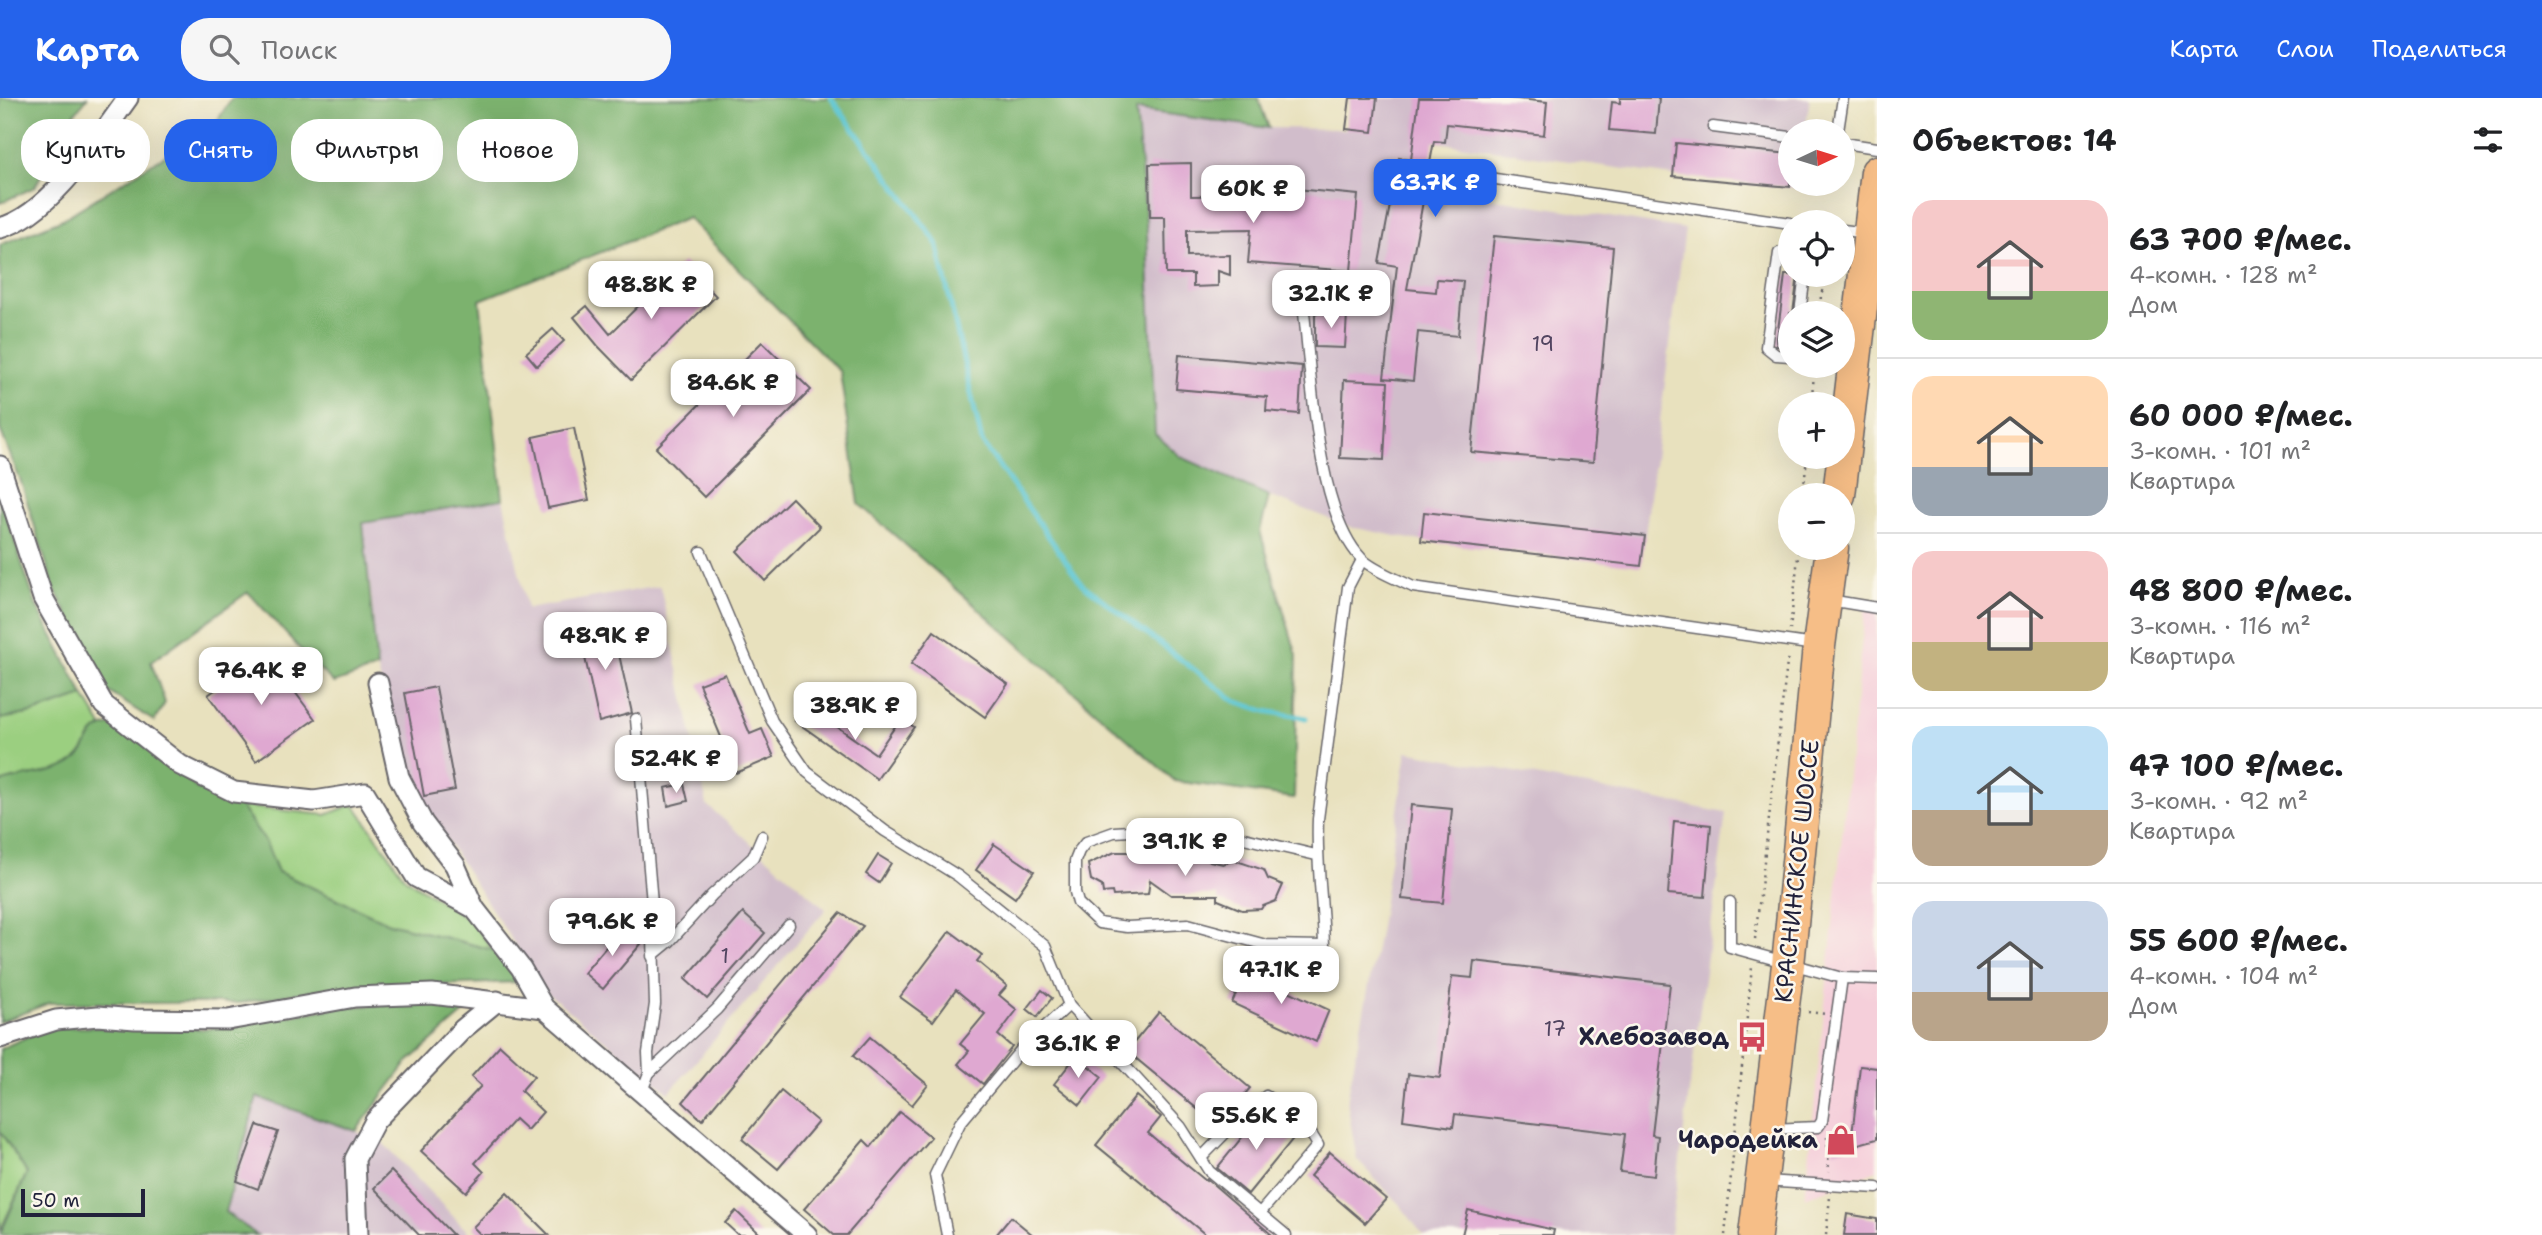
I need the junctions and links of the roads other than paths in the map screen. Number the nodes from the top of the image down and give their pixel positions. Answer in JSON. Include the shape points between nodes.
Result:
{"nodes":[{"id":1,"x":128,"y":98,"type":"edge"},
{"id":2,"x":1843,"y":98,"type":"edge"},
{"id":3,"x":1840,"y":119,"type":"edge"},
{"id":4,"x":1713,"y":127,"type":"dead end"},
{"id":5,"x":1778,"y":135,"type":"edge"},
{"id":6,"x":1855,"y":145,"type":"edge"},
{"id":7,"x":1877,"y":148,"type":"edge"},
{"id":8,"x":1449,"y":172,"type":"dead end"},
{"id":9,"x":1876,"y":182,"type":"edge"},
{"id":10,"x":1778,"y":221,"type":"edge"},
{"id":11,"x":0,"y":228,"type":"edge"},
{"id":12,"x":1857,"y":232,"type":"edge"},
{"id":13,"x":1778,"y":260,"type":"edge"},
{"id":14,"x":1304,"y":304,"type":"dead end"},
{"id":15,"x":1778,"y":355,"type":"edge"},
{"id":16,"x":0,"y":466,"type":"edge"},
{"id":17,"x":1841,"y":483,"type":"edge"},
{"id":18,"x":701,"y":552,"type":"dead end"},
{"id":19,"x":1362,"y":560,"type":"junction"},
{"id":20,"x":1830,"y":560,"type":"edge"},
{"id":21,"x":1825,"y":600,"type":"junction"},
{"id":22,"x":1877,"y":608,"type":"edge"},
{"id":23,"x":1804,"y":644,"type":"junction"},
{"id":24,"x":378,"y":682,"type":"dead end"},
{"id":25,"x":636,"y":719,"type":"dead end"},
{"id":26,"x":762,"y":836,"type":"dead end"},
{"id":27,"x":1316,"y":855,"type":"junction"},
{"id":28,"x":1730,"y":902,"type":"dead end"},
{"id":29,"x":474,"y":908,"type":"junction"},
{"id":30,"x":789,"y":925,"type":"dead end"},
{"id":31,"x":652,"y":956,"type":"junction"},
{"id":32,"x":1788,"y":965,"type":"junction"},
{"id":33,"x":1842,"y":978,"type":"junction"},
{"id":34,"x":1877,"y":979,"type":"edge"},
{"id":35,"x":497,"y":1001,"type":"junction"},
{"id":36,"x":1069,"y":1005,"type":"junction"},
{"id":37,"x":544,"y":1008,"type":"junction"},
{"id":38,"x":0,"y":1038,"type":"edge"},
{"id":39,"x":645,"y":1082,"type":"junction"},
{"id":40,"x":1767,"y":1129,"type":"junction"},
{"id":41,"x":1201,"y":1158,"type":"junction"},
{"id":42,"x":1760,"y":1181,"type":"junction"},
{"id":43,"x":1877,"y":1188,"type":"edge"},
{"id":44,"x":1260,"y":1213,"type":"junction"},
{"id":45,"x":358,"y":1235,"type":"edge"},
{"id":46,"x":807,"y":1235,"type":"edge"},
{"id":47,"x":947,"y":1235,"type":"edge"},
{"id":48,"x":1286,"y":1235,"type":"edge"},
{"id":49,"x":1755,"y":1235,"type":"edge"}],
"edges":[{"from":1,"to":11,"type":"street","via":[[56,192],[12,225]]},
{"from":2,"to":3,"type":"lane"},
{"from":4,"to":5,"type":"lane"},
{"from":6,"to":7,"type":"lane"},
{"from":8,"to":10,"type":"lane"},
{"from":9,"to":12,"type":"main road"},
{"from":12,"to":17,"type":"main road","via":[[1866,306]]},
{"from":13,"to":15,"type":"lane","via":[[1766,347]]},
{"from":14,"to":19,"type":"lane","via":[[1320,451],[1342,529]]},
{"from":16,"to":29,"type":"street","via":[[43,597],[103,705],[180,765],[234,792],[314,801],[365,793],[416,877]]},
{"from":18,"to":36,"type":"lane","via":[[772,721],[807,772],[885,831],[958,876],[1045,946]]},
{"from":19,"to":23,"type":"lane","via":[[1413,587]]},
{"from":19,"to":27,"type":"lane","via":[[1348,587]]},
{"from":20,"to":21,"type":"main road","name":"КРАСНИНСКОЕ ШОССЕ"},
{"from":21,"to":22,"type":"lane"},
{"from":21,"to":23,"type":"main road","name":"КРАСНИНСКОЕ ШОССЕ"},
{"from":23,"to":32,"type":"main road","name":"КРАСНИНСКОЕ ШОССЕ"},
{"from":24,"to":29,"type":"street","via":[[399,777],[423,823],[455,865]]},
{"from":25,"to":31,"type":"lane"},
{"from":26,"to":31,"type":"lane","via":[[753,857]]},
{"from":27,"to":27,"type":"lane","via":[[1324,946],[1266,945],[1188,924],[1127,927],[1099,923],[1078,903],[1075,892],[1079,851],[1086,842],[1114,832],[1197,827]]},
{"from":28,"to":32,"type":"lane","via":[[1730,947]]},
{"from":29,"to":37,"type":"street","via":[[521,968]]},
{"from":30,"to":39,"type":"lane","via":[[717,1009]]},
{"from":31,"to":39,"type":"lane","via":[[654,1004]]},
{"from":32,"to":33,"type":"lane"},
{"from":32,"to":40,"type":"main road","name":"КРАСНИНСКОЕ ШОССЕ"},
{"from":33,"to":34,"type":"lane"},
{"from":33,"to":40,"type":"lane","via":[[1822,1121],[1818,1127]]},
{"from":35,"to":37,"type":"street"},
{"from":35,"to":38,"type":"street","via":[[432,994],[355,996],[228,1020],[99,1016],[56,1020]]},
{"from":35,"to":45,"type":"street","via":[[463,1029],[375,1121],[355,1159]]},
{"from":36,"to":41,"type":"lane","via":[[1181,1127]]},
{"from":36,"to":47,"type":"lane","via":[[1025,1045],[960,1123],[935,1175]]},
{"from":37,"to":39,"type":"street"},
{"from":39,"to":46,"type":"street"},
{"from":40,"to":42,"type":"main road","name":"КРАСНИНСКОЕ ШОССЕ"},
{"from":41,"to":44,"type":"lane","via":[[1209,1171]]},
{"from":41,"to":44,"type":"lane","via":[[1266,1096],[1300,1116],[1318,1145]]},
{"from":42,"to":43,"type":"lane"},
{"from":42,"to":49,"type":"main road","name":"КРАСНИНСКОЕ ШОССЕ"},
{"from":44,"to":48,"type":"lane"}]}
